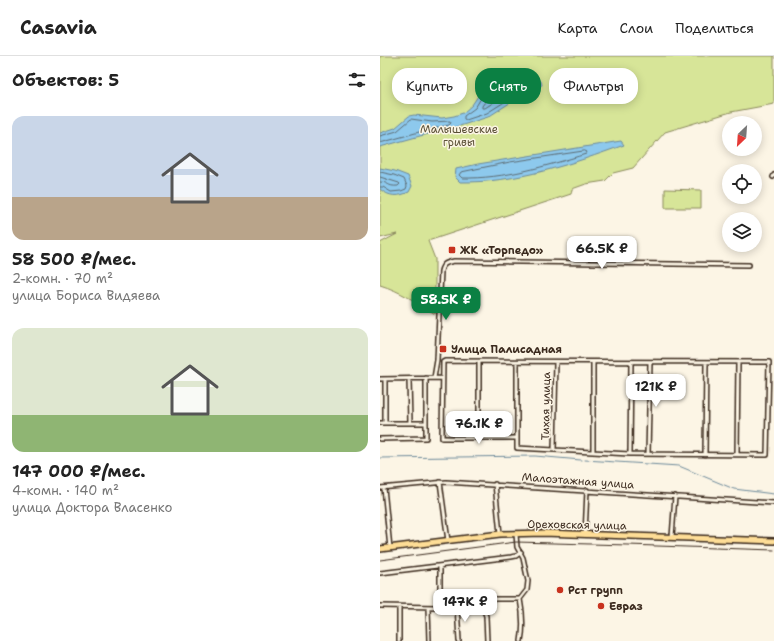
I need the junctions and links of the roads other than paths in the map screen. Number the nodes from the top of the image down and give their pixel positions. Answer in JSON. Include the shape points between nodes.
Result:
{"nodes":[{"id":1,"x":749,"y":265,"type":"dead end"},
{"id":2,"x":479,"y":362,"type":"junction"},
{"id":3,"x":517,"y":362,"type":"junction"},
{"id":4,"x":556,"y":362,"type":"junction"},
{"id":5,"x":593,"y":362,"type":"junction"},
{"id":6,"x":631,"y":362,"type":"junction"},
{"id":7,"x":650,"y":362,"type":"junction"},
{"id":8,"x":706,"y":362,"type":"junction"},
{"id":9,"x":738,"y":362,"type":"junction"},
{"id":10,"x":426,"y":378,"type":"junction"},
{"id":11,"x":434,"y":378,"type":"junction"},
{"id":12,"x":442,"y":378,"type":"junction"},
{"id":13,"x":380,"y":379,"type":"edge"},
{"id":14,"x":385,"y":379,"type":"junction"},
{"id":15,"x":409,"y":379,"type":"junction"},
{"id":16,"x":768,"y":389,"type":"junction"},
{"id":17,"x":774,"y":389,"type":"edge"},
{"id":18,"x":380,"y":423,"type":"edge"},
{"id":19,"x":385,"y":423,"type":"junction"},
{"id":20,"x":410,"y":423,"type":"junction"},
{"id":21,"x":426,"y":423,"type":"junction"},
{"id":22,"x":380,"y":438,"type":"edge"},
{"id":23,"x":479,"y":438,"type":"junction"},
{"id":24,"x":516,"y":438,"type":"junction"},
{"id":25,"x":554,"y":450,"type":"junction"},
{"id":26,"x":593,"y":452,"type":"junction"},
{"id":27,"x":630,"y":454,"type":"junction"},
{"id":28,"x":648,"y":454,"type":"junction"},
{"id":29,"x":705,"y":455,"type":"junction"},
{"id":30,"x":736,"y":455,"type":"junction"},
{"id":31,"x":440,"y":482,"type":"junction"},
{"id":32,"x":495,"y":484,"type":"junction"},
{"id":33,"x":380,"y":488,"type":"edge"},
{"id":34,"x":384,"y":488,"type":"junction"},
{"id":35,"x":587,"y":490,"type":"junction"},
{"id":36,"x":675,"y":496,"type":"junction"},
{"id":37,"x":774,"y":503,"type":"edge"},
{"id":38,"x":500,"y":534,"type":"junction"},
{"id":39,"x":516,"y":534,"type":"junction"},
{"id":40,"x":585,"y":535,"type":"junction"},
{"id":41,"x":672,"y":537,"type":"junction"},
{"id":42,"x":448,"y":541,"type":"junction"},
{"id":43,"x":774,"y":541,"type":"edge"},
{"id":44,"x":390,"y":548,"type":"junction"},
{"id":45,"x":380,"y":549,"type":"edge"},
{"id":46,"x":521,"y":552,"type":"junction"},
{"id":47,"x":440,"y":567,"type":"junction"},
{"id":48,"x":380,"y":573,"type":"edge"},
{"id":49,"x":520,"y":599,"type":"junction"},
{"id":50,"x":481,"y":603,"type":"junction"},
{"id":51,"x":457,"y":605,"type":"junction"},
{"id":52,"x":380,"y":606,"type":"edge"},
{"id":53,"x":399,"y":607,"type":"junction"},
{"id":54,"x":428,"y":607,"type":"junction"},
{"id":55,"x":438,"y":607,"type":"junction"},
{"id":56,"x":399,"y":641,"type":"edge"},
{"id":57,"x":429,"y":641,"type":"edge"},
{"id":58,"x":459,"y":641,"type":"edge"},
{"id":59,"x":487,"y":641,"type":"edge"},
{"id":60,"x":521,"y":641,"type":"edge"}],
"edges":[{"from":1,"to":11,"type":"street","via":[[460,261],[444,263],[441,271]]},
{"from":2,"to":3,"type":"street"},
{"from":2,"to":12,"type":"street","via":[[443,362]]},
{"from":2,"to":23,"type":"street"},
{"from":3,"to":4,"type":"street"},
{"from":3,"to":24,"type":"street"},
{"from":4,"to":5,"type":"street"},
{"from":4,"to":25,"type":"street","name":"Тихая улица"},
{"from":5,"to":6,"type":"street"},
{"from":5,"to":26,"type":"street"},
{"from":6,"to":7,"type":"street"},
{"from":6,"to":27,"type":"street"},
{"from":7,"to":8,"type":"street"},
{"from":7,"to":28,"type":"street"},
{"from":8,"to":9,"type":"street"},
{"from":8,"to":29,"type":"street"},
{"from":9,"to":16,"type":"street","via":[[768,362]]},
{"from":9,"to":30,"type":"street"},
{"from":10,"to":11,"type":"street"},
{"from":10,"to":15,"type":"street"},
{"from":10,"to":21,"type":"street"},
{"from":11,"to":12,"type":"street"},
{"from":12,"to":23,"type":"street","via":[[442,438]]},
{"from":13,"to":14,"type":"street"},
{"from":14,"to":15,"type":"street"},
{"from":14,"to":19,"type":"street"},
{"from":15,"to":20,"type":"street"},
{"from":16,"to":17,"type":"street"},
{"from":16,"to":30,"type":"street","via":[[767,455]]},
{"from":18,"to":19,"type":"street"},
{"from":19,"to":20,"type":"street"},
{"from":20,"to":21,"type":"street"},
{"from":21,"to":22,"type":"street","via":[[426,438]]},
{"from":23,"to":24,"type":"street"},
{"from":24,"to":25,"type":"street","via":[[517,448]]},
{"from":25,"to":26,"type":"street"},
{"from":26,"to":27,"type":"street"},
{"from":27,"to":28,"type":"street"},
{"from":28,"to":29,"type":"street"},
{"from":29,"to":30,"type":"street"},
{"from":31,"to":32,"type":"street","name":"Малоэтажная улица"},
{"from":31,"to":34,"type":"street","name":"Малоэтажная улица"},
{"from":31,"to":42,"type":"street"},
{"from":32,"to":35,"type":"street","name":"Малоэтажная улица"},
{"from":32,"to":38,"type":"street"},
{"from":33,"to":34,"type":"street","name":"Малоэтажная улица"},
{"from":34,"to":44,"type":"street"},
{"from":35,"to":36,"type":"street","name":"Малоэтажная улица"},
{"from":35,"to":40,"type":"street"},
{"from":36,"to":37,"type":"street","name":"Малоэтажная улица"},
{"from":36,"to":41,"type":"street"},
{"from":38,"to":39,"type":"main road","name":"Ореховская улица"},
{"from":38,"to":42,"type":"main road","name":"Ореховская улица"},
{"from":39,"to":40,"type":"main road","name":"Ореховская улица"},
{"from":39,"to":46,"type":"street","via":[[517,547]]},
{"from":40,"to":41,"type":"main road","name":"Ореховская улица"},
{"from":41,"to":43,"type":"main road","name":"Ореховская улица"},
{"from":42,"to":44,"type":"main road","name":"Ореховская улица"},
{"from":44,"to":45,"type":"main road","name":"Ореховская улица"},
{"from":46,"to":47,"type":"street","via":[[511,557]]},
{"from":46,"to":49,"type":"street","via":[[528,584]]},
{"from":47,"to":48,"type":"street"},
{"from":47,"to":55,"type":"street"},
{"from":49,"to":50,"type":"street","via":[[490,599]]},
{"from":49,"to":60,"type":"street","via":[[524,627]]},
{"from":50,"to":51,"type":"street"},
{"from":50,"to":59,"type":"street","via":[[486,616]]},
{"from":51,"to":55,"type":"street"},
{"from":51,"to":58,"type":"street"},
{"from":52,"to":53,"type":"street"},
{"from":53,"to":54,"type":"street"},
{"from":53,"to":56,"type":"street"},
{"from":54,"to":55,"type":"street"},
{"from":54,"to":57,"type":"street"}]}
